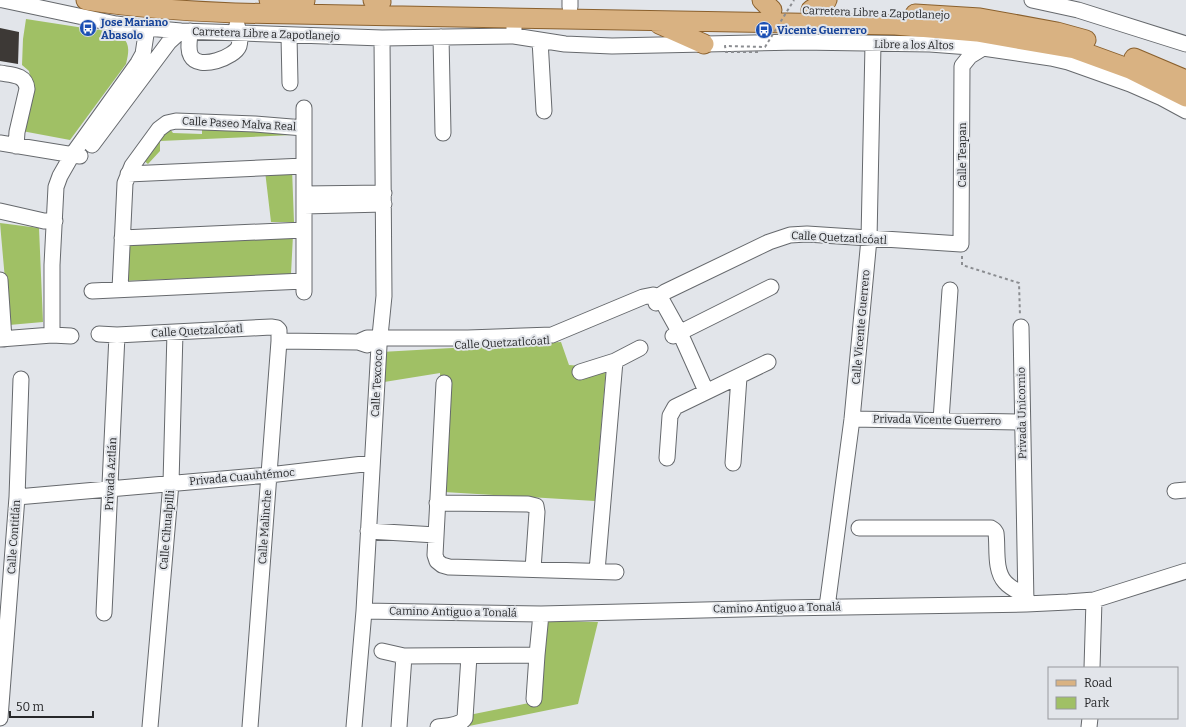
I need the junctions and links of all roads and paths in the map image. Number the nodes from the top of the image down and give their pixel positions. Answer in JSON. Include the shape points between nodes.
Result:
{"nodes":[{"id":1,"x":3,"y":0,"type":"edge"},
{"id":2,"x":86,"y":0,"type":"edge"},
{"id":3,"x":269,"y":0,"type":"edge"},
{"id":4,"x":794,"y":0,"type":"edge"},
{"id":5,"x":827,"y":0,"type":"edge"},
{"id":6,"x":1032,"y":0,"type":"edge"},
{"id":7,"x":377,"y":1,"type":"edge"},
{"id":8,"x":570,"y":3,"type":"edge"},
{"id":9,"x":46,"y":4,"type":"edge"},
{"id":10,"x":767,"y":5,"type":"edge"},
{"id":11,"x":1079,"y":5,"type":"edge"},
{"id":12,"x":235,"y":13,"type":"junction"},
{"id":13,"x":807,"y":17,"type":"junction"},
{"id":14,"x":651,"y":20,"type":"junction"},
{"id":15,"x":514,"y":27,"type":"junction"},
{"id":16,"x":147,"y":28,"type":"junction"},
{"id":17,"x":186,"y":31,"type":"junction"},
{"id":18,"x":239,"y":34,"type":"junction"},
{"id":19,"x":289,"y":36,"type":"junction"},
{"id":20,"x":441,"y":36,"type":"junction"},
{"id":21,"x":382,"y":38,"type":"junction"},
{"id":22,"x":540,"y":40,"type":"junction"},
{"id":23,"x":800,"y":42,"type":"junction"},
{"id":24,"x":704,"y":44,"type":"junction"},
{"id":25,"x":873,"y":44,"type":"junction"},
{"id":26,"x":930,"y":44,"type":"junction"},
{"id":27,"x":1186,"y":44,"type":"edge"},
{"id":28,"x":984,"y":48,"type":"junction"},
{"id":29,"x":758,"y":52,"type":"dead end"},
{"id":30,"x":1052,"y":52,"type":"junction"},
{"id":31,"x":962,"y":66,"type":"junction"},
{"id":32,"x":0,"y":73,"type":"edge"},
{"id":33,"x":1186,"y":80,"type":"edge"},
{"id":34,"x":290,"y":83,"type":"dead end"},
{"id":35,"x":1186,"y":97,"type":"edge"},
{"id":36,"x":304,"y":108,"type":"dead end"},
{"id":37,"x":544,"y":111,"type":"dead end"},
{"id":38,"x":1186,"y":111,"type":"edge"},
{"id":39,"x":304,"y":128,"type":"junction"},
{"id":40,"x":443,"y":133,"type":"dead end"},
{"id":41,"x":0,"y":144,"type":"edge"},
{"id":42,"x":16,"y":146,"type":"junction"},
{"id":43,"x":73,"y":159,"type":"junction"},
{"id":44,"x":304,"y":166,"type":"junction"},
{"id":45,"x":128,"y":174,"type":"junction"},
{"id":46,"x":384,"y":199,"type":"junction"},
{"id":47,"x":304,"y":200,"type":"junction"},
{"id":48,"x":0,"y":212,"type":"edge"},
{"id":49,"x":55,"y":221,"type":"junction"},
{"id":50,"x":304,"y":230,"type":"junction"},
{"id":51,"x":122,"y":238,"type":"junction"},
{"id":52,"x":869,"y":239,"type":"junction"},
{"id":53,"x":961,"y":244,"type":"joint"},
{"id":54,"x":962,"y":265,"type":"dead end"},
{"id":55,"x":0,"y":280,"type":"edge"},
{"id":56,"x":771,"y":287,"type":"dead end"},
{"id":57,"x":120,"y":289,"type":"junction"},
{"id":58,"x":950,"y":290,"type":"dead end"},
{"id":59,"x":92,"y":291,"type":"dead end"},
{"id":60,"x":658,"y":300,"type":"junction"},
{"id":61,"x":1021,"y":327,"type":"joint"},
{"id":62,"x":175,"y":332,"type":"junction"},
{"id":63,"x":99,"y":334,"type":"dead end"},
{"id":64,"x":52,"y":335,"type":"junction"},
{"id":65,"x":117,"y":335,"type":"junction"},
{"id":66,"x":278,"y":335,"type":"junction"},
{"id":67,"x":676,"y":335,"type":"junction"},
{"id":68,"x":71,"y":336,"type":"dead end"},
{"id":69,"x":2,"y":339,"type":"edge"},
{"id":70,"x":379,"y":342,"type":"junction"},
{"id":71,"x":640,"y":348,"type":"dead end"},
{"id":72,"x":615,"y":362,"type":"junction"},
{"id":73,"x":768,"y":362,"type":"dead end"},
{"id":74,"x":580,"y":372,"type":"dead end"},
{"id":75,"x":738,"y":377,"type":"junction"},
{"id":76,"x":21,"y":379,"type":"dead end"},
{"id":77,"x":444,"y":383,"type":"dead end"},
{"id":78,"x":703,"y":393,"type":"junction"},
{"id":79,"x":852,"y":419,"type":"junction"},
{"id":80,"x":941,"y":420,"type":"junction"},
{"id":81,"x":1022,"y":422,"type":"junction"},
{"id":82,"x":667,"y":458,"type":"dead end"},
{"id":83,"x":733,"y":463,"type":"dead end"},
{"id":84,"x":372,"y":464,"type":"junction"},
{"id":85,"x":269,"y":475,"type":"junction"},
{"id":86,"x":171,"y":484,"type":"junction"},
{"id":87,"x":110,"y":489,"type":"junction"},
{"id":88,"x":17,"y":497,"type":"junction"},
{"id":89,"x":437,"y":503,"type":"junction"},
{"id":90,"x":368,"y":526,"type":"junction"},
{"id":91,"x":859,"y":528,"type":"dead end"},
{"id":92,"x":436,"y":530,"type":"junction"},
{"id":93,"x":533,"y":569,"type":"junction"},
{"id":94,"x":597,"y":571,"type":"junction"},
{"id":95,"x":1186,"y":571,"type":"edge"},
{"id":96,"x":616,"y":572,"type":"dead end"},
{"id":97,"x":1026,"y":600,"type":"junction"},
{"id":98,"x":1094,"y":600,"type":"junction"},
{"id":99,"x":827,"y":607,"type":"junction"},
{"id":100,"x":364,"y":611,"type":"junction"},
{"id":101,"x":104,"y":613,"type":"dead end"},
{"id":102,"x":541,"y":614,"type":"junction"},
{"id":103,"x":382,"y":651,"type":"dead end"},
{"id":104,"x":536,"y":655,"type":"junction"},
{"id":105,"x":404,"y":656,"type":"junction"},
{"id":106,"x":469,"y":656,"type":"junction"},
{"id":107,"x":1092,"y":667,"type":"edge"},
{"id":108,"x":534,"y":699,"type":"dead end"},
{"id":109,"x":0,"y":718,"type":"edge"},
{"id":110,"x":150,"y":727,"type":"edge"},
{"id":111,"x":250,"y":727,"type":"edge"},
{"id":112,"x":354,"y":727,"type":"edge"},
{"id":113,"x":399,"y":727,"type":"edge"},
{"id":114,"x":438,"y":727,"type":"edge"}],
"edges":[{"from":1,"to":9,"type":"street","name":"Carretera Libre a Zapotlanejo"},
{"from":2,"to":12,"type":"main road","name":"Carretera Libre a Zapotlanejo","via":[[167,10]]},
{"from":3,"to":7,"type":"main road","name":"Carretera Libre a Zapotlanejo"},
{"from":4,"to":29,"type":"path","bridge":true,"via":[[765,47],[725,46],[726,52]]},
{"from":5,"to":13,"type":"main road"},
{"from":6,"to":11,"type":"street"},
{"from":7,"to":8,"type":"main road","name":"Carretera Libre a Zapotlanejo"},
{"from":8,"to":10,"type":"main road","name":"Carretera Libre a Zapotlanejo"},
{"from":9,"to":16,"type":"street","name":"Carretera Libre a Zapotlanejo","via":[[116,24]]},
{"from":10,"to":13,"type":"main road","name":"Carretera Libre a Zapotlanejo"},
{"from":11,"to":27,"type":"street"},
{"from":12,"to":15,"type":"main road","name":"Carretera Libre a Zapotlanejo"},
{"from":12,"to":18,"type":"street"},
{"from":13,"to":14,"type":"main road","name":"Carretera Libre a Zapotlanejo"},
{"from":13,"to":23,"type":"street"},
{"from":13,"to":30,"type":"main road","name":"Carretera Libre a Zapotlanejo","via":[[977,32]]},
{"from":13,"to":33,"type":"main road","name":"Carretera Libre a Zapotlanejo","via":[[896,12],[980,18],[1078,38],[1128,55]]},
{"from":14,"to":15,"type":"main road","name":"Carretera Libre a Zapotlanejo"},
{"from":14,"to":24,"type":"main road"},
{"from":15,"to":20,"type":"street","name":"Carretera Libre a Zapotlanejo"},
{"from":15,"to":22,"type":"street","name":"Libre a los Altos"},
{"from":16,"to":17,"type":"street","name":"Carretera Libre a Zapotlanejo"},
{"from":16,"to":43,"type":"street","via":[[145,46],[138,63]]},
{"from":17,"to":18,"type":"street","name":"Carretera Libre a Zapotlanejo"},
{"from":17,"to":18,"type":"street","via":[[190,54],[198,62],[205,63],[234,52],[240,42]]},
{"from":17,"to":43,"type":"street","via":[[169,42]]},
{"from":18,"to":19,"type":"street","name":"Carretera Libre a Zapotlanejo"},
{"from":19,"to":21,"type":"street","name":"Carretera Libre a Zapotlanejo"},
{"from":19,"to":34,"type":"street"},
{"from":20,"to":21,"type":"street","name":"Carretera Libre a Zapotlanejo"},
{"from":20,"to":40,"type":"street"},
{"from":21,"to":46,"type":"street","name":"Calle Texcoco"},
{"from":22,"to":24,"type":"street","name":"Libre a los Altos","via":[[612,46]]},
{"from":22,"to":37,"type":"street"},
{"from":23,"to":24,"type":"street","name":"Libre a los Altos"},
{"from":23,"to":25,"type":"street","name":"Libre a los Altos"},
{"from":25,"to":26,"type":"street","name":"Libre a los Altos"},
{"from":25,"to":52,"type":"street","name":"Calle Vicente Guerrero"},
{"from":26,"to":28,"type":"street","name":"Libre a los Altos"},
{"from":26,"to":31,"type":"street","via":[[954,58]]},
{"from":28,"to":30,"type":"street","name":"Libre a los Altos"},
{"from":28,"to":31,"type":"street","via":[[970,56]]},
{"from":30,"to":35,"type":"main road","name":"Carretera Libre a Zapotlanejo","via":[[1075,49],[1130,69]]},
{"from":30,"to":38,"type":"street","name":"Libre a los Altos","via":[[1162,98]]},
{"from":31,"to":53,"type":"street","name":"Calle Teapan"},
{"from":32,"to":42,"type":"street","via":[[22,78],[27,85]]},
{"from":36,"to":39,"type":"street","name":"Calle Paseo Malva Real"},
{"from":39,"to":44,"type":"street","name":"Calle Paseo Malva Real"},
{"from":39,"to":45,"type":"street","name":"Calle Paseo Malva Real","via":[[255,124],[167,123],[159,129]]},
{"from":41,"to":42,"type":"street"},
{"from":42,"to":43,"type":"street"},
{"from":43,"to":49,"type":"street","via":[[60,176],[56,187]]},
{"from":44,"to":45,"type":"street"},
{"from":44,"to":47,"type":"street","name":"Calle Paseo Malva Real"},
{"from":45,"to":51,"type":"street","name":"Calle Paseo Malva Real","via":[[124,183]]},
{"from":46,"to":47,"type":"street"},
{"from":46,"to":70,"type":"street","name":"Calle Texcoco","via":[[384,296]]},
{"from":47,"to":50,"type":"street","name":"Calle Paseo Malva Real"},
{"from":48,"to":49,"type":"street"},
{"from":49,"to":64,"type":"street"},
{"from":50,"to":51,"type":"street"},
{"from":50,"to":57,"type":"street","name":"Calle Paseo Malva Real","via":[[304,287]]},
{"from":51,"to":57,"type":"street","name":"Calle Paseo Malva Real"},
{"from":52,"to":53,"type":"street","name":"Calle Quetzatlcóatl"},
{"from":52,"to":60,"type":"street","name":"Calle Quetzatlcóatl","via":[[802,234],[783,236],[665,292]]},
{"from":52,"to":79,"type":"street","name":"Calle Vicente Guerrero"},
{"from":54,"to":61,"type":"path","via":[[1019,283]]},
{"from":55,"to":69,"type":"street"},
{"from":56,"to":67,"type":"street"},
{"from":57,"to":59,"type":"street","name":"Calle Paseo Malva Real"},
{"from":58,"to":80,"type":"street"},
{"from":60,"to":67,"type":"street"},
{"from":60,"to":70,"type":"street","name":"Calle Quetzatlcóatl","via":[[554,341],[468,345]]},
{"from":61,"to":81,"type":"street","name":"Privada Unicornio"},
{"from":62,"to":65,"type":"street","name":"Calle Quetzalcóatl"},
{"from":62,"to":66,"type":"street","name":"Calle Quetzalcóatl"},
{"from":62,"to":86,"type":"street","name":"Calle Cihualpilli"},
{"from":63,"to":65,"type":"street","name":"Calle Quetzalcóatl"},
{"from":64,"to":68,"type":"street"},
{"from":64,"to":69,"type":"street"},
{"from":65,"to":87,"type":"street","name":"Privada Aztlán"},
{"from":66,"to":70,"type":"street","name":"Calle Quetzatlcóatl","via":[[358,342],[366,345]]},
{"from":66,"to":85,"type":"street","name":"Calle Malinche"},
{"from":67,"to":78,"type":"street"},
{"from":70,"to":84,"type":"street","name":"Calle Texcoco"},
{"from":71,"to":72,"type":"street"},
{"from":72,"to":74,"type":"street"},
{"from":72,"to":94,"type":"street"},
{"from":73,"to":75,"type":"street"},
{"from":75,"to":78,"type":"street"},
{"from":75,"to":83,"type":"street"},
{"from":76,"to":88,"type":"street","name":"Calle Contitlán"},
{"from":77,"to":89,"type":"street"},
{"from":78,"to":82,"type":"street","via":[[672,411]]},
{"from":79,"to":80,"type":"street","name":"Privada Vicente Guerrero"},
{"from":79,"to":99,"type":"street","name":"Calle Vicente Guerrero"},
{"from":80,"to":81,"type":"street","name":"Privada Vicente Guerrero"},
{"from":81,"to":97,"type":"street","name":"Privada Unicornio"},
{"from":84,"to":85,"type":"street","name":"Privada Cuauhtémoc"},
{"from":84,"to":90,"type":"street","name":"Calle Texcoco"},
{"from":85,"to":86,"type":"street","name":"Privada Cuauhtémoc"},
{"from":85,"to":111,"type":"street","name":"Calle Malinche"},
{"from":86,"to":87,"type":"street","name":"Privada Cuauhtémoc"},
{"from":86,"to":110,"type":"street","name":"Calle Cihualpilli"},
{"from":87,"to":88,"type":"street","name":"Privada Cuauhtémoc"},
{"from":87,"to":101,"type":"street","name":"Privada Aztlán"},
{"from":88,"to":109,"type":"street","name":"Calle Contitlán"},
{"from":89,"to":92,"type":"street"},
{"from":89,"to":93,"type":"street","via":[[536,506]]},
{"from":90,"to":92,"type":"street"},
{"from":90,"to":100,"type":"street","name":"Calle Texcoco"},
{"from":91,"to":97,"type":"street","via":[[991,528],[996,532],[1001,575],[1004,581]]},
{"from":92,"to":93,"type":"street","via":[[435,555],[442,565]]},
{"from":93,"to":94,"type":"street"},
{"from":94,"to":96,"type":"street"},
{"from":95,"to":98,"type":"street","name":"Camino Antiguo a Tonalá"},
{"from":97,"to":98,"type":"street","name":"Camino Antiguo a Tonalá"},
{"from":97,"to":99,"type":"street","name":"Camino Antiguo a Tonalá"},
{"from":98,"to":107,"type":"street"},
{"from":99,"to":102,"type":"street","name":"Camino Antiguo a Tonalá"},
{"from":100,"to":102,"type":"street","name":"Camino Antiguo a Tonalá"},
{"from":100,"to":112,"type":"street","name":"Calle Texcoco"},
{"from":102,"to":104,"type":"street"},
{"from":103,"to":105,"type":"street"},
{"from":104,"to":106,"type":"street"},
{"from":104,"to":108,"type":"street"},
{"from":105,"to":106,"type":"street"},
{"from":105,"to":113,"type":"street"},
{"from":106,"to":114,"type":"street","via":[[465,718],[458,723]]}]}
